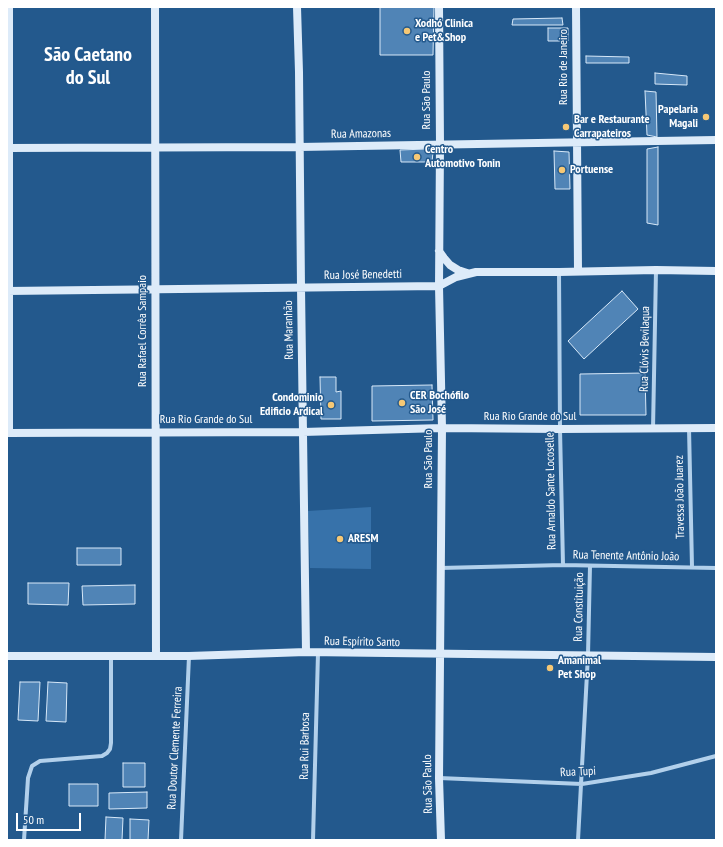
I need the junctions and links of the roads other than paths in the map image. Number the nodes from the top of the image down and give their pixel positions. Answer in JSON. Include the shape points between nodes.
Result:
{"nodes":[{"id":1,"x":9,"y":7,"type":"edge"},
{"id":2,"x":155,"y":7,"type":"edge"},
{"id":3,"x":297,"y":7,"type":"edge"},
{"id":4,"x":439,"y":7,"type":"edge"},
{"id":5,"x":576,"y":7,"type":"edge"},
{"id":6,"x":716,"y":140,"type":"edge"},
{"id":7,"x":576,"y":142,"type":"junction"},
{"id":8,"x":440,"y":145,"type":"junction"},
{"id":9,"x":155,"y":147,"type":"junction"},
{"id":10,"x":299,"y":147,"type":"junction"},
{"id":11,"x":8,"y":148,"type":"edge"},
{"id":12,"x":439,"y":250,"type":"junction"},
{"id":13,"x":656,"y":270,"type":"junction"},
{"id":14,"x":578,"y":271,"type":"junction"},
{"id":15,"x":716,"y":271,"type":"edge"},
{"id":16,"x":559,"y":272,"type":"junction"},
{"id":17,"x":467,"y":273,"type":"junction"},
{"id":18,"x":438,"y":286,"type":"junction"},
{"id":19,"x":301,"y":288,"type":"junction"},
{"id":20,"x":155,"y":289,"type":"junction"},
{"id":21,"x":8,"y":291,"type":"edge"},
{"id":22,"x":442,"y":428,"type":"junction"},
{"id":23,"x":688,"y":428,"type":"junction"},
{"id":24,"x":716,"y":428,"type":"edge"},
{"id":25,"x":560,"y":429,"type":"junction"},
{"id":26,"x":653,"y":429,"type":"junction"},
{"id":27,"x":155,"y":432,"type":"junction"},
{"id":28,"x":303,"y":432,"type":"junction"},
{"id":29,"x":8,"y":433,"type":"edge"},
{"id":30,"x":563,"y":565,"type":"junction"},
{"id":31,"x":590,"y":566,"type":"junction"},
{"id":32,"x":692,"y":567,"type":"junction"},
{"id":33,"x":440,"y":568,"type":"junction"},
{"id":34,"x":716,"y":568,"type":"edge"},
{"id":35,"x":306,"y":652,"type":"junction"},
{"id":36,"x":318,"y":653,"type":"junction"},
{"id":37,"x":440,"y":654,"type":"junction"},
{"id":38,"x":588,"y":655,"type":"junction"},
{"id":39,"x":7,"y":656,"type":"edge"},
{"id":40,"x":111,"y":656,"type":"junction"},
{"id":41,"x":156,"y":656,"type":"junction"},
{"id":42,"x":189,"y":656,"type":"junction"},
{"id":43,"x":716,"y":657,"type":"edge"},
{"id":44,"x":716,"y":756,"type":"edge"},
{"id":45,"x":439,"y":778,"type":"junction"},
{"id":46,"x":582,"y":784,"type":"junction"},
{"id":47,"x":24,"y":840,"type":"edge"},
{"id":48,"x":181,"y":840,"type":"edge"},
{"id":49,"x":313,"y":840,"type":"edge"},
{"id":50,"x":441,"y":840,"type":"edge"},
{"id":51,"x":578,"y":840,"type":"edge"}],
"edges":[{"from":1,"to":11,"type":"street"},
{"from":2,"to":9,"type":"street","name":"Rua Rafael Corrêa Sampaio"},
{"from":3,"to":10,"type":"street","name":"Rua Maranhão"},
{"from":4,"to":8,"type":"street","name":"Rua São Paulo"},
{"from":5,"to":7,"type":"street","name":"Rua Rio de Janeiro"},
{"from":6,"to":7,"type":"street","name":"Rua Amazonas"},
{"from":7,"to":8,"type":"street","name":"Rua Amazonas"},
{"from":7,"to":14,"type":"street","name":"Rua Rio de Janeiro"},
{"from":8,"to":10,"type":"street","name":"Rua Amazonas"},
{"from":8,"to":12,"type":"street","name":"Rua São Paulo"},
{"from":9,"to":10,"type":"street","name":"Rua Amazonas"},
{"from":9,"to":11,"type":"street","name":"Rua Amazonas"},
{"from":9,"to":20,"type":"street","name":"Rua Rafael Corrêa Sampaio"},
{"from":10,"to":19,"type":"street","name":"Rua Maranhão"},
{"from":11,"to":21,"type":"street"},
{"from":12,"to":17,"type":"street","via":[[450,265]]},
{"from":12,"to":18,"type":"street","name":"Rua São Paulo"},
{"from":13,"to":14,"type":"street","name":"Rua José Benedetti"},
{"from":13,"to":15,"type":"street","name":"Rua José Benedetti"},
{"from":13,"to":26,"type":"street","name":"Rua Clóvis Bevilaqua"},
{"from":14,"to":16,"type":"street","name":"Rua José Benedetti"},
{"from":16,"to":17,"type":"street","name":"Rua José Benedetti"},
{"from":16,"to":25,"type":"street","name":"Rua Arnaldo Sante Locoselle"},
{"from":17,"to":18,"type":"street","name":"Rua José Benedetti"},
{"from":18,"to":19,"type":"street","name":"Rua José Benedetti"},
{"from":18,"to":22,"type":"street","name":"Rua São Paulo"},
{"from":19,"to":20,"type":"street","name":"Rua José Benedetti"},
{"from":19,"to":28,"type":"street","name":"Rua Maranhão"},
{"from":20,"to":21,"type":"street","name":"Rua José Benedetti"},
{"from":20,"to":27,"type":"street","name":"Rua Rafael Corrêa Sampaio"},
{"from":21,"to":29,"type":"street"},
{"from":22,"to":25,"type":"street","name":"Rua Rio Grande do Sul"},
{"from":22,"to":28,"type":"street","name":"Rua Rio Grande do Sul"},
{"from":22,"to":33,"type":"street","name":"Rua São Paulo"},
{"from":23,"to":24,"type":"street","name":"Rua Rio Grande do Sul"},
{"from":23,"to":26,"type":"street","name":"Rua Rio Grande do Sul"},
{"from":23,"to":32,"type":"street","name":"Travessa João Juarez"},
{"from":25,"to":26,"type":"street","name":"Rua Rio Grande do Sul"},
{"from":25,"to":30,"type":"street","name":"Rua Arnaldo Sante Locoselle"},
{"from":27,"to":28,"type":"street","name":"Rua Rio Grande do Sul"},
{"from":27,"to":29,"type":"street","name":"Rua Rio Grande do Sul"},
{"from":27,"to":41,"type":"street","name":"Rua Rafael Corrêa Sampaio"},
{"from":28,"to":35,"type":"street","name":"Rua Maranhão"},
{"from":30,"to":31,"type":"street","name":"Rua Tenente Antônio João"},
{"from":30,"to":33,"type":"street","name":"Rua Tenente Antônio João"},
{"from":31,"to":32,"type":"street","name":"Rua Tenente Antônio João"},
{"from":31,"to":38,"type":"street","name":"Rua Constituição"},
{"from":32,"to":34,"type":"street","name":"Rua Tenente Antônio João"},
{"from":33,"to":37,"type":"street","name":"Rua São Paulo"},
{"from":35,"to":36,"type":"street","name":"Rua Espírito Santo"},
{"from":35,"to":42,"type":"street","name":"Rua Espírito Santo"},
{"from":36,"to":37,"type":"street","name":"Rua Espírito Santo"},
{"from":36,"to":49,"type":"street","name":"Rua Rui Barbosa"},
{"from":37,"to":38,"type":"street","name":"Rua Espírito Santo"},
{"from":37,"to":45,"type":"street","name":"Rua São Paulo"},
{"from":38,"to":43,"type":"street","name":"Rua Espírito Santo"},
{"from":38,"to":46,"type":"street","name":"Rua Constituição"},
{"from":39,"to":40,"type":"street","name":"Rua Espírito Santo"},
{"from":40,"to":41,"type":"street","name":"Rua Espírito Santo"},
{"from":40,"to":47,"type":"street","via":[[110,749],[102,756],[40,761],[32,766],[28,778]]},
{"from":41,"to":42,"type":"street","name":"Rua Espírito Santo"},
{"from":42,"to":48,"type":"street","name":"Rua Doutor Clemente Ferreira"},
{"from":44,"to":46,"type":"street","name":"Rua Tupi","via":[[651,773]]},
{"from":45,"to":46,"type":"street","name":"Rua Tupi"},
{"from":45,"to":50,"type":"street","name":"Rua São Paulo"},
{"from":46,"to":51,"type":"street","name":"Rua Constituição"}]}
